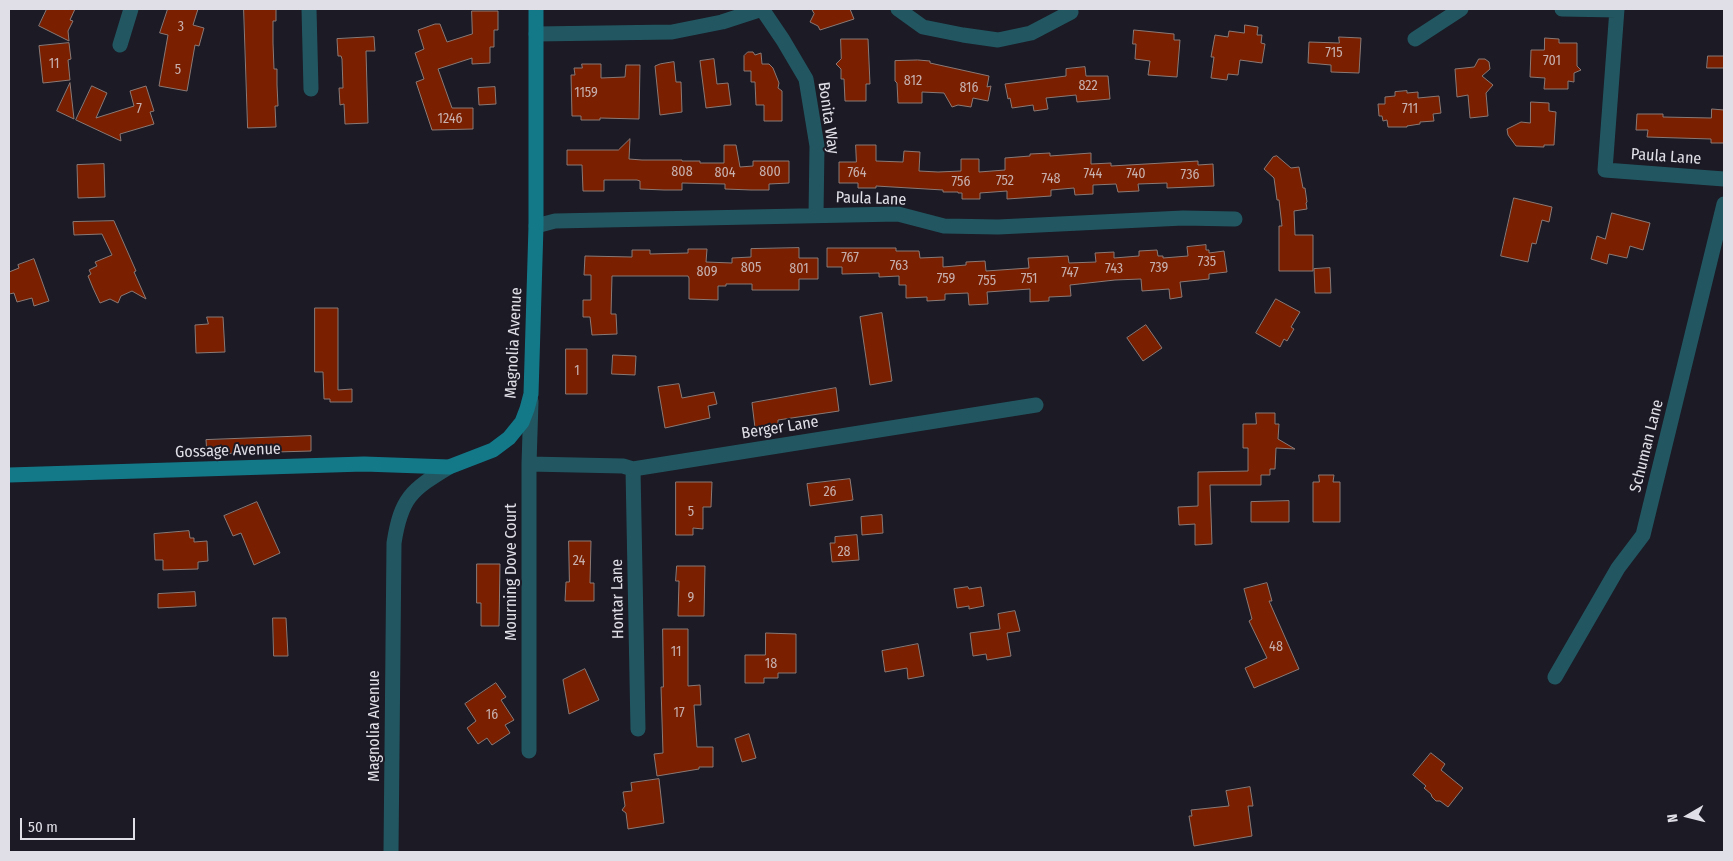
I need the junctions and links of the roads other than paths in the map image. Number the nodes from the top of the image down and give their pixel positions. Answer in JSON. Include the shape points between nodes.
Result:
{"nodes":[{"id":1,"x":131,"y":9,"type":"edge"},
{"id":2,"x":309,"y":9,"type":"edge"},
{"id":3,"x":536,"y":9,"type":"edge"},
{"id":4,"x":762,"y":9,"type":"edge"},
{"id":5,"x":898,"y":9,"type":"edge"},
{"id":6,"x":1461,"y":9,"type":"edge"},
{"id":7,"x":1562,"y":9,"type":"edge"},
{"id":8,"x":1617,"y":10,"type":"edge"},
{"id":9,"x":1072,"y":12,"type":"dead end"},
{"id":10,"x":536,"y":34,"type":"junction"},
{"id":11,"x":1415,"y":39,"type":"dead end"},
{"id":12,"x":120,"y":45,"type":"dead end"},
{"id":13,"x":311,"y":89,"type":"dead end"},
{"id":14,"x":1724,"y":179,"type":"edge"},
{"id":15,"x":1724,"y":204,"type":"edge"},
{"id":16,"x":816,"y":215,"type":"junction"},
{"id":17,"x":1234,"y":219,"type":"dead end"},
{"id":18,"x":536,"y":226,"type":"junction"},
{"id":19,"x":531,"y":394,"type":"junction"},
{"id":20,"x":1036,"y":405,"type":"dead end"},
{"id":21,"x":529,"y":464,"type":"junction"},
{"id":22,"x":449,"y":467,"type":"junction"},
{"id":23,"x":633,"y":469,"type":"junction"},
{"id":24,"x":9,"y":475,"type":"edge"},
{"id":25,"x":1555,"y":677,"type":"dead end"},
{"id":26,"x":638,"y":728,"type":"dead end"},
{"id":27,"x":529,"y":751,"type":"dead end"},
{"id":28,"x":391,"y":852,"type":"edge"}],
"edges":[{"from":1,"to":12,"type":"street"},
{"from":2,"to":13,"type":"street"},
{"from":3,"to":10,"type":"street","name":"Magnolia Avenue"},
{"from":4,"to":10,"type":"street","via":[[722,22],[672,32]]},
{"from":4,"to":16,"type":"street","name":"Bonita Way","via":[[806,80],[816,146]]},
{"from":5,"to":9,"type":"street","via":[[924,27],[998,40],[1031,33]]},
{"from":6,"to":11,"type":"street"},
{"from":7,"to":8,"type":"street"},
{"from":8,"to":14,"type":"street","name":"Paula Lane","via":[[1605,170]]},
{"from":10,"to":18,"type":"street","name":"Magnolia Avenue"},
{"from":15,"to":25,"type":"street","name":"Schuman Lane","via":[[1643,535],[1618,568]]},
{"from":16,"to":17,"type":"street","name":"Paula Lane","via":[[898,214],[944,226],[998,228],[1183,218]]},
{"from":16,"to":18,"type":"street","name":"Paula Lane","via":[[555,221]]},
{"from":18,"to":19,"type":"street","name":"Magnolia Avenue"},
{"from":19,"to":21,"type":"street","name":"Mourning Dove Court"},
{"from":19,"to":22,"type":"street","name":"Magnolia Avenue","via":[[522,422],[509,438],[493,450]]},
{"from":20,"to":23,"type":"street","name":"Berger Lane"},
{"from":21,"to":23,"type":"street","name":"Berger Lane","via":[[623,466]]},
{"from":21,"to":27,"type":"street","name":"Mourning Dove Court"},
{"from":22,"to":24,"type":"street","name":"Gossage Avenue","via":[[364,464]]},
{"from":22,"to":28,"type":"street","name":"Magnolia Avenue","via":[[421,484],[408,498],[398,518],[394,543]]},
{"from":23,"to":26,"type":"street","name":"Hontar Lane"}]}
